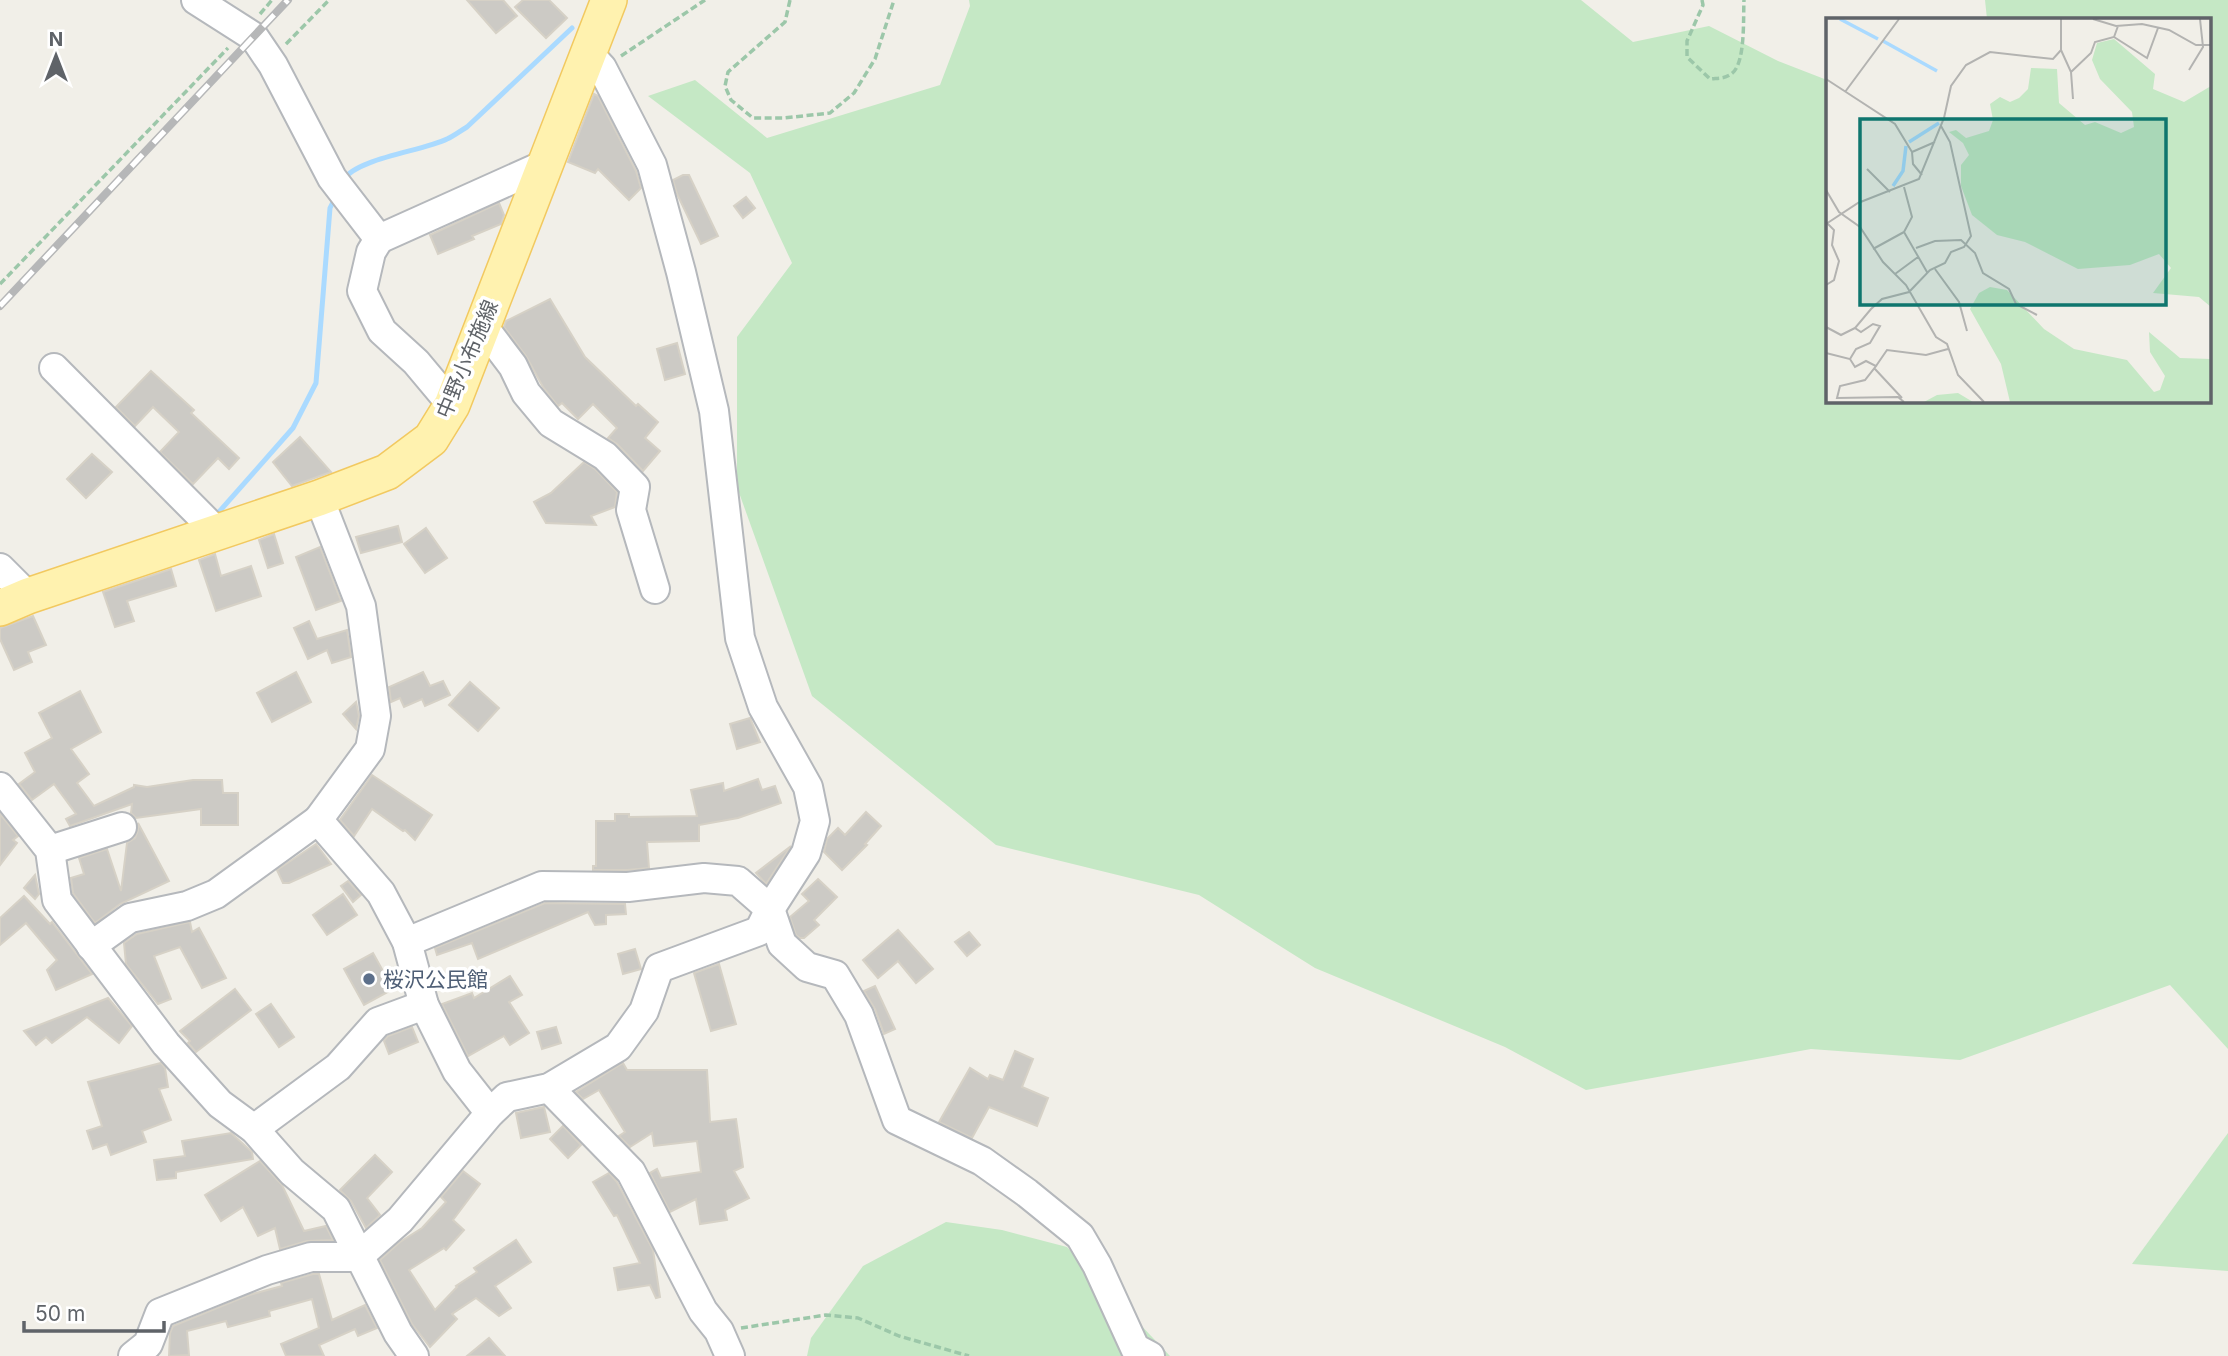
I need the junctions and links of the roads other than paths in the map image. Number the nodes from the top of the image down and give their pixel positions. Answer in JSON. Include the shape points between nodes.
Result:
{"nodes":[{"id":1,"x":196,"y":0,"type":"edge"},
{"id":2,"x":609,"y":0,"type":"edge"},
{"id":3,"x":596,"y":61,"type":"junction"},
{"id":4,"x":546,"y":164,"type":"junction"},
{"id":5,"x":379,"y":239,"type":"junction"},
{"id":6,"x":482,"y":325,"type":"junction"},
{"id":7,"x":54,"y":368,"type":"dead end"},
{"id":8,"x":452,"y":405,"type":"junction"},
{"id":9,"x":319,"y":498,"type":"junction"},
{"id":10,"x":217,"y":532,"type":"junction"},
{"id":11,"x":0,"y":568,"type":"edge"},
{"id":12,"x":655,"y":589,"type":"dead end"},
{"id":13,"x":14,"y":602,"type":"edge"},
{"id":14,"x":0,"y":787,"type":"edge"},
{"id":15,"x":318,"y":820,"type":"junction"},
{"id":16,"x":122,"y":827,"type":"dead end"},
{"id":17,"x":50,"y":850,"type":"junction"},
{"id":18,"x":770,"y":908,"type":"junction"},
{"id":19,"x":407,"y":942,"type":"junction"},
{"id":20,"x":91,"y":946,"type":"junction"},
{"id":21,"x":424,"y":1005,"type":"junction"},
{"id":22,"x":549,"y":1088,"type":"junction"},
{"id":23,"x":490,"y":1114,"type":"junction"},
{"id":24,"x":254,"y":1129,"type":"junction"},
{"id":25,"x":358,"y":1257,"type":"junction"},
{"id":26,"x":724,"y":1344,"type":"edge"},
{"id":27,"x":133,"y":1356,"type":"edge"},
{"id":28,"x":414,"y":1356,"type":"edge"},
{"id":29,"x":1150,"y":1356,"type":"edge"}],
"edges":[{"from":1,"to":5,"type":"street","via":[[254,37],[332,178]]},
{"from":2,"to":3,"type":"main road","name":"中野小布施線"},
{"from":3,"to":4,"type":"main road","name":"中野小布施線"},
{"from":3,"to":18,"type":"street","via":[[652,165],[714,411],[740,638],[762,707],[807,787],[815,821],[806,853]]},
{"from":4,"to":5,"type":"street"},
{"from":4,"to":6,"type":"main road","name":"中野小布施線"},
{"from":5,"to":8,"type":"street","via":[[371,252],[362,291],[382,331]]},
{"from":6,"to":8,"type":"main road","name":"中野小布施線"},
{"from":6,"to":12,"type":"street","via":[[551,423],[605,456],[635,487],[631,510]]},
{"from":7,"to":10,"type":"street"},
{"from":8,"to":9,"type":"main road","name":"中野小布施線","via":[[431,439],[387,472]]},
{"from":9,"to":10,"type":"main road","name":"中野小布施線"},
{"from":9,"to":15,"type":"street","via":[[361,606],[376,716],[370,748]]},
{"from":10,"to":13,"type":"main road","name":"中野小布施線"},
{"from":11,"to":13,"type":"street"},
{"from":14,"to":17,"type":"street"},
{"from":15,"to":19,"type":"street","via":[[381,893]]},
{"from":15,"to":20,"type":"street","via":[[216,894],[187,906],[130,918]]},
{"from":16,"to":17,"type":"street"},
{"from":17,"to":20,"type":"street","via":[[57,900]]},
{"from":18,"to":19,"type":"street","via":[[738,881],[704,878],[628,887],[542,886]]},
{"from":18,"to":22,"type":"street","via":[[758,931],[659,968],[645,1011],[618,1047]]},
{"from":18,"to":29,"type":"street","via":[[782,944],[807,967],[835,975],[859,1015],[897,1120],[982,1161],[1080,1236],[1135,1348]]},
{"from":19,"to":21,"type":"street"},
{"from":20,"to":24,"type":"street","via":[[166,1044],[220,1104]]},
{"from":21,"to":23,"type":"street","via":[[457,1071]]},
{"from":21,"to":24,"type":"street","via":[[378,1021],[338,1067]]},
{"from":22,"to":23,"type":"street","via":[[507,1097]]},
{"from":22,"to":26,"type":"street","via":[[631,1172]]},
{"from":23,"to":25,"type":"street","via":[[400,1220]]},
{"from":24,"to":25,"type":"street","via":[[292,1172],[336,1209]]},
{"from":25,"to":27,"type":"street","via":[[312,1257],[160,1313],[148,1344]]},
{"from":25,"to":28,"type":"street"}]}
